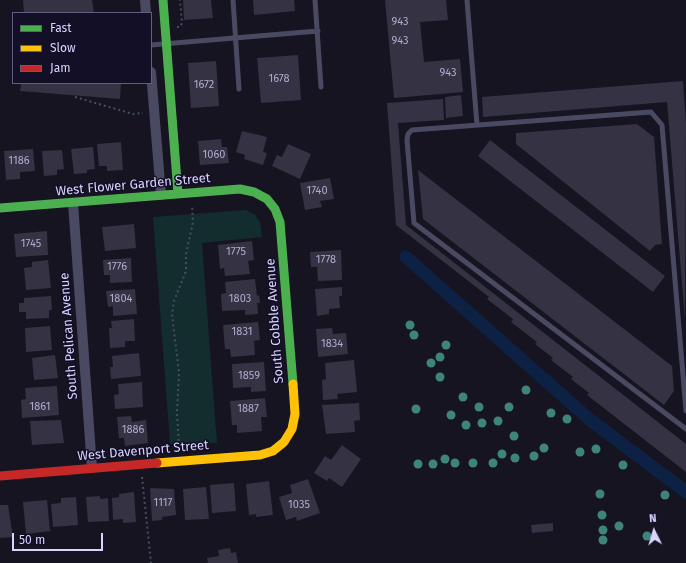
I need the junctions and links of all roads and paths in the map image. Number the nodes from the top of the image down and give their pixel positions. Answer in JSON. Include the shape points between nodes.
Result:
{"nodes":[{"id":1,"x":145,"y":0,"type":"edge"},
{"id":2,"x":163,"y":0,"type":"edge"},
{"id":3,"x":180,"y":0,"type":"edge"},
{"id":4,"x":233,"y":0,"type":"edge"},
{"id":5,"x":315,"y":0,"type":"edge"},
{"id":6,"x":468,"y":0,"type":"edge"},
{"id":7,"x":146,"y":12,"type":"edge"},
{"id":8,"x":176,"y":27,"type":"dead end"},
{"id":9,"x":318,"y":31,"type":"junction"},
{"id":10,"x":236,"y":38,"type":"junction"},
{"id":11,"x":166,"y":44,"type":"junction"},
{"id":12,"x":152,"y":45,"type":"edge"},
{"id":13,"x":152,"y":84,"type":"edge"},
{"id":14,"x":321,"y":87,"type":"dead end"},
{"id":15,"x":239,"y":89,"type":"dead end"},
{"id":16,"x":74,"y":96,"type":"dead end"},
{"id":17,"x":143,"y":113,"type":"dead end"},
{"id":18,"x":477,"y":125,"type":"junction"},
{"id":19,"x":178,"y":194,"type":"junction"},
{"id":20,"x":161,"y":195,"type":"junction"},
{"id":21,"x":267,"y":199,"type":"joint"},
{"id":22,"x":73,"y":203,"type":"junction"},
{"id":23,"x":192,"y":203,"type":"dead end"},
{"id":24,"x":0,"y":208,"type":"edge"},
{"id":25,"x":686,"y":411,"type":"edge"},
{"id":26,"x":686,"y":429,"type":"edge"},
{"id":27,"x":284,"y":442,"type":"joint"},
{"id":28,"x":178,"y":446,"type":"dead end"},
{"id":29,"x":92,"y":468,"type":"junction"},
{"id":30,"x":142,"y":474,"type":"dead end"},
{"id":31,"x":0,"y":476,"type":"edge"},
{"id":32,"x":151,"y":563,"type":"edge"}],
"edges":[{"from":1,"to":7,"type":"street"},
{"from":2,"to":11,"type":"street"},
{"from":3,"to":8,"type":"path","via":[[182,23],[180,27]]},
{"from":4,"to":10,"type":"lane"},
{"from":5,"to":9,"type":"lane"},
{"from":6,"to":18,"type":"lane"},
{"from":9,"to":10,"type":"lane"},
{"from":9,"to":14,"type":"lane"},
{"from":10,"to":11,"type":"lane"},
{"from":10,"to":15,"type":"lane"},
{"from":11,"to":12,"type":"lane"},
{"from":11,"to":19,"type":"street"},
{"from":13,"to":20,"type":"street"},
{"from":16,"to":17,"type":"path","via":[[133,114]]},
{"from":18,"to":25,"type":"lane","via":[[651,112],[662,125]]},
{"from":18,"to":26,"type":"lane","via":[[412,130],[408,134],[406,140],[414,223]]},
{"from":19,"to":20,"type":"street","name":"West Flower Garden Street"},
{"from":19,"to":21,"type":"street","name":"West Flower Garden Street","via":[[240,189],[254,192]]},
{"from":20,"to":22,"type":"street","name":"West Flower Garden Street"},
{"from":21,"to":27,"type":"street","name":"South Cobble Avenue","via":[[275,209],[280,222],[295,414],[292,429]]},
{"from":22,"to":24,"type":"street","name":"West Flower Garden Street"},
{"from":22,"to":29,"type":"street","name":"South Pelican Avenue"},
{"from":23,"to":28,"type":"path","via":[[193,222],[186,254],[186,271],[174,301],[172,314],[179,373]]},
{"from":27,"to":29,"type":"street","name":"West Davenport Street","via":[[273,451],[260,455]]},
{"from":29,"to":31,"type":"street","name":"West Davenport Street"},
{"from":30,"to":32,"type":"path"}]}
